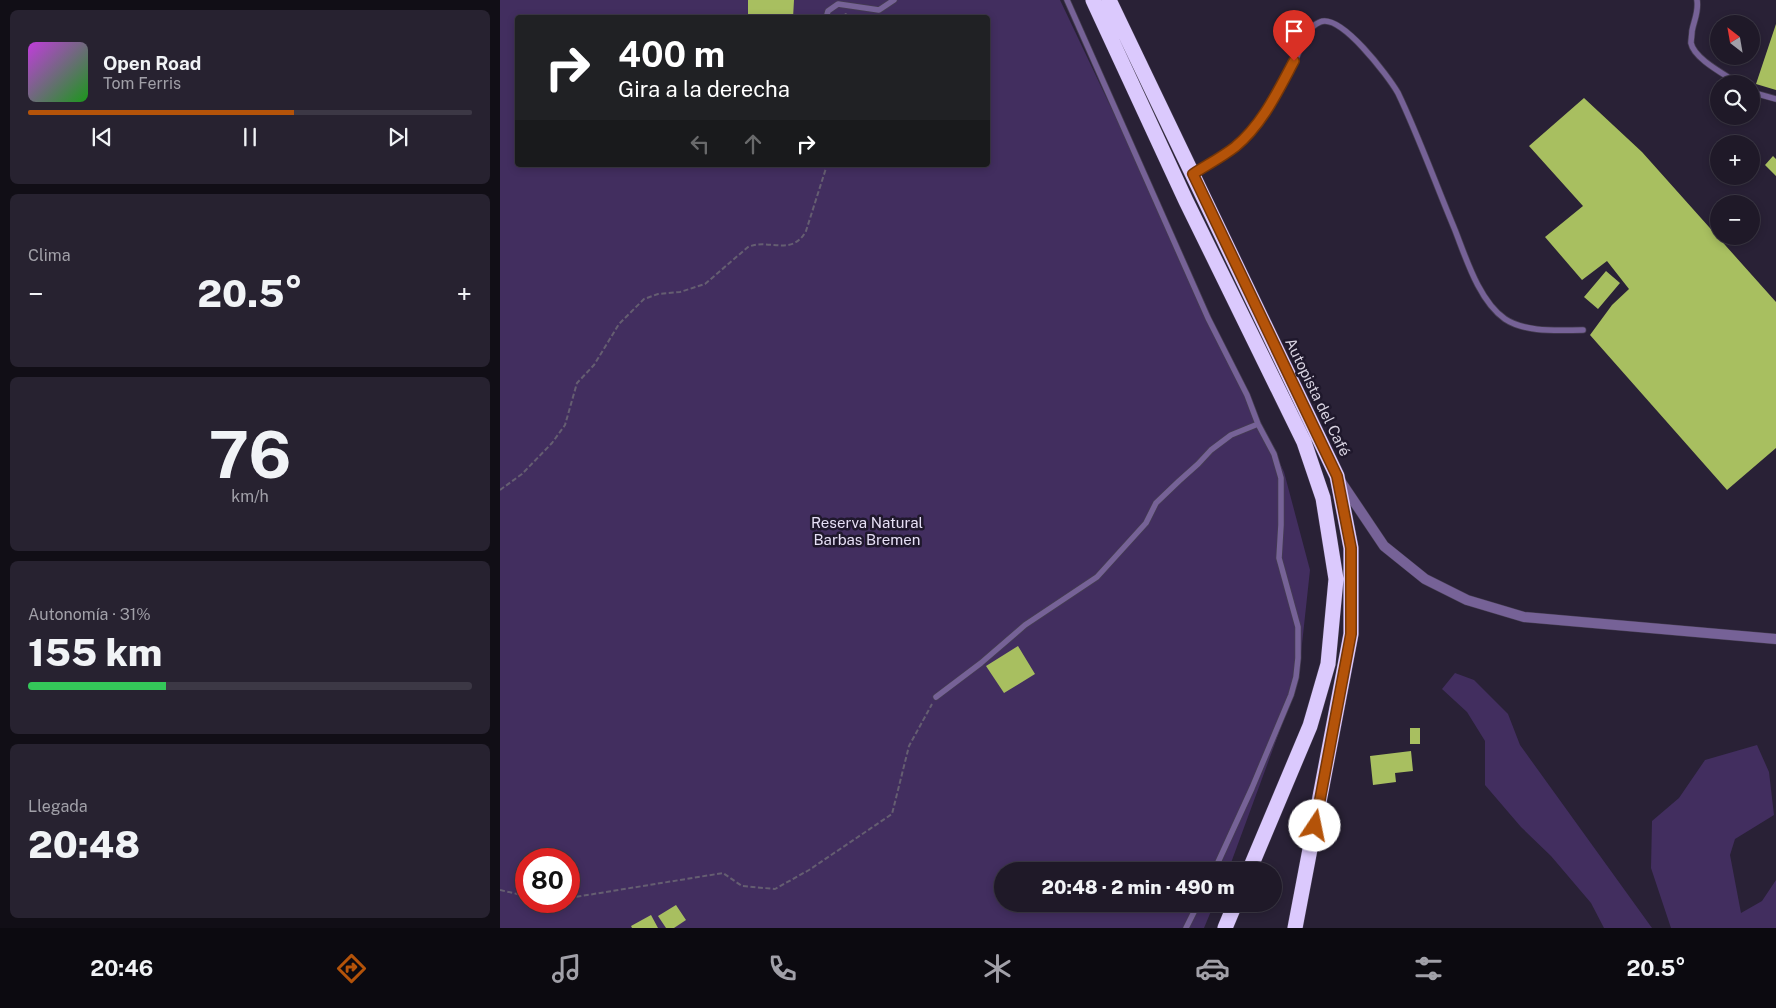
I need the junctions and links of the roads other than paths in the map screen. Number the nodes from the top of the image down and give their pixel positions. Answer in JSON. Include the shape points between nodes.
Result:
{"nodes":[{"id":1,"x":894,"y":0,"type":"edge"},
{"id":2,"x":1067,"y":0,"type":"edge"},
{"id":3,"x":1093,"y":0,"type":"edge"},
{"id":4,"x":1109,"y":0,"type":"edge"},
{"id":5,"x":1697,"y":0,"type":"edge"},
{"id":6,"x":827,"y":15,"type":"edge"},
{"id":7,"x":1725,"y":75,"type":"edge"},
{"id":8,"x":1760,"y":95,"type":"edge"},
{"id":9,"x":1776,"y":99,"type":"edge"},
{"id":10,"x":1193,"y":174,"type":"junction"},
{"id":11,"x":1583,"y":330,"type":"dead end"},
{"id":12,"x":1258,"y":424,"type":"junction"},
{"id":13,"x":1337,"y":476,"type":"junction"},
{"id":14,"x":1776,"y":639,"type":"edge"},
{"id":15,"x":936,"y":697,"type":"road end"},
{"id":16,"x":1218,"y":862,"type":"edge"},
{"id":17,"x":1253,"y":862,"type":"edge"},
{"id":18,"x":1194,"y":912,"type":"edge"},
{"id":19,"x":1232,"y":912,"type":"edge"},
{"id":20,"x":1186,"y":928,"type":"edge"},
{"id":21,"x":1225,"y":928,"type":"edge"},
{"id":22,"x":1295,"y":928,"type":"edge"}],
"edges":[{"from":1,"to":6,"type":"lane","via":[[879,10],[838,4]]},
{"from":2,"to":12,"type":"lane"},
{"from":3,"to":17,"type":"highway","via":[[1186,201],[1304,442],[1323,498],[1336,579],[1328,664],[1310,726]]},
{"from":4,"to":10,"type":"highway","name":"Autopista del Café"},
{"from":5,"to":7,"type":"lane","via":[[1691,43],[1707,63]]},
{"from":8,"to":9,"type":"lane"},
{"from":10,"to":11,"type":"lane","via":[[1246,137],[1282,84],[1308,31],[1320,21],[1328,20],[1358,42],[1388,75],[1470,267],[1496,312],[1506,320],[1532,328]]},
{"from":10,"to":13,"type":"highway","name":"Autopista del Café"},
{"from":12,"to":15,"type":"lane","via":[[1231,435],[1211,450],[1156,503],[1146,523],[1097,577],[1025,624]]},
{"from":12,"to":16,"type":"lane","via":[[1274,454],[1281,478],[1279,558],[1298,627],[1298,658],[1291,695]]},
{"from":13,"to":14,"type":"street","via":[[1384,546],[1425,579],[1467,600],[1524,617]]},
{"from":13,"to":22,"type":"highway","name":"Autopista del Café","via":[[1351,548],[1351,634]]},
{"from":18,"to":20,"type":"lane"},
{"from":19,"to":21,"type":"highway"}]}
